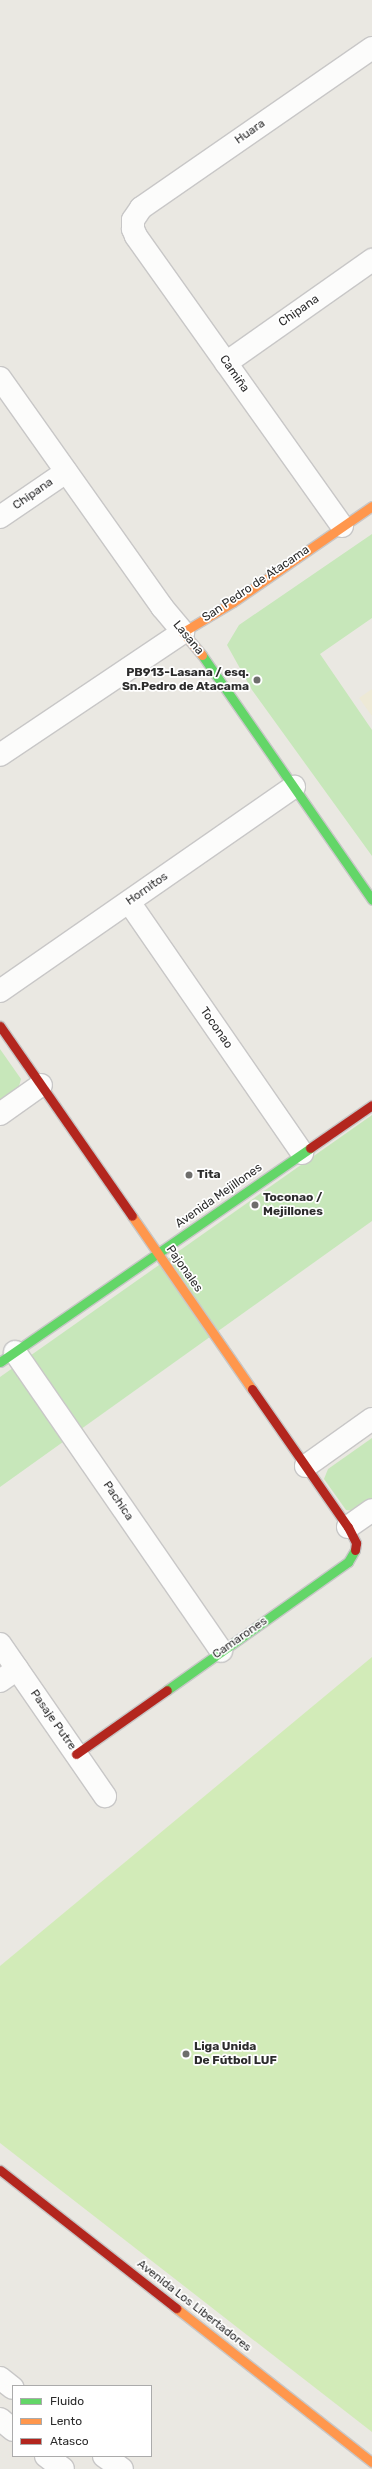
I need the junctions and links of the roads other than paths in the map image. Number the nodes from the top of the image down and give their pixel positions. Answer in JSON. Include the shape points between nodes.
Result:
{"nodes":[{"id":1,"x":372,"y":48,"type":"edge"},
{"id":2,"x":133,"y":220,"type":"joint"},
{"id":3,"x":372,"y":260,"type":"edge"},
{"id":4,"x":226,"y":363,"type":"junction"},
{"id":5,"x":0,"y":378,"type":"edge"},
{"id":6,"x":66,"y":472,"type":"junction"},
{"id":7,"x":372,"y":506,"type":"edge"},
{"id":8,"x":0,"y":517,"type":"edge"},
{"id":9,"x":342,"y":526,"type":"junction"},
{"id":10,"x":183,"y":632,"type":"junction"},
{"id":11,"x":0,"y":755,"type":"edge"},
{"id":12,"x":294,"y":787,"type":"junction"},
{"id":13,"x":372,"y":900,"type":"edge"},
{"id":14,"x":129,"y":902,"type":"junction"},
{"id":15,"x":0,"y":991,"type":"edge"},
{"id":16,"x":0,"y":1026,"type":"edge"},
{"id":17,"x":41,"y":1085,"type":"junction"},
{"id":18,"x":372,"y":1105,"type":"edge"},
{"id":19,"x":0,"y":1114,"type":"edge"},
{"id":20,"x":302,"y":1153,"type":"junction"},
{"id":21,"x":158,"y":1253,"type":"junction"},
{"id":22,"x":8,"y":1357,"type":"edge"},
{"id":23,"x":372,"y":1419,"type":"edge"},
{"id":24,"x":306,"y":1466,"type":"junction"},
{"id":25,"x":372,"y":1510,"type":"edge"},
{"id":26,"x":348,"y":1527,"type":"junction"},
{"id":27,"x":0,"y":1644,"type":"edge"},
{"id":28,"x":221,"y":1651,"type":"junction"},
{"id":29,"x":9,"y":1675,"type":"edge"},
{"id":30,"x":76,"y":1754,"type":"junction"},
{"id":31,"x":105,"y":1796,"type":"dead end"},
{"id":32,"x":0,"y":2170,"type":"edge"},
{"id":33,"x":0,"y":2378,"type":"edge"},
{"id":34,"x":12,"y":2387,"type":"edge"},
{"id":35,"x":0,"y":2419,"type":"edge"},
{"id":36,"x":12,"y":2429,"type":"edge"},
{"id":37,"x":47,"y":2457,"type":"edge"},
{"id":38,"x":105,"y":2457,"type":"edge"},
{"id":39,"x":372,"y":2462,"type":"edge"},
{"id":40,"x":63,"y":2469,"type":"edge"},
{"id":41,"x":122,"y":2469,"type":"edge"}],
"edges":[{"from":1,"to":2,"type":"street","name":"Huara","via":[[141,208]]},
{"from":2,"to":4,"type":"street","name":"Camiña","via":[[132,229],[136,236]]},
{"from":3,"to":4,"type":"street","name":"Chipana"},
{"from":4,"to":9,"type":"street","name":"Camiña"},
{"from":5,"to":6,"type":"street","name":"Lasana"},
{"from":6,"to":8,"type":"street","name":"Chipana"},
{"from":6,"to":10,"type":"street","name":"Lasana","via":[[162,607]]},
{"from":7,"to":9,"type":"street","name":"San Pedro de Atacama"},
{"from":9,"to":10,"type":"street","name":"San Pedro de Atacama","via":[[233,602]]},
{"from":10,"to":11,"type":"street","name":"San Pedro de Atacama"},
{"from":10,"to":12,"type":"street","name":"Lasana","via":[[204,656]]},
{"from":12,"to":13,"type":"street","name":"Lasana"},
{"from":12,"to":14,"type":"street","name":"Hornitos"},
{"from":14,"to":15,"type":"street","name":"Hornitos"},
{"from":14,"to":20,"type":"street","name":"Toconao"},
{"from":16,"to":17,"type":"street","name":"Pajonales"},
{"from":17,"to":19,"type":"street"},
{"from":17,"to":21,"type":"street","name":"Pajonales"},
{"from":18,"to":20,"type":"street","name":"Avenida Mejillones"},
{"from":20,"to":21,"type":"street","name":"Avenida Mejillones"},
{"from":21,"to":22,"type":"street","name":"Avenida Mejillones"},
{"from":21,"to":24,"type":"street","name":"Pajonales"},
{"from":22,"to":28,"type":"street","name":"Pachica"},
{"from":23,"to":24,"type":"street"},
{"from":24,"to":26,"type":"street","name":"Pajonales"},
{"from":25,"to":26,"type":"street"},
{"from":26,"to":28,"type":"street","name":"Camarones","via":[[356,1543],[348,1562]]},
{"from":27,"to":29,"type":"street","name":"Pasaje Putre"},
{"from":28,"to":30,"type":"street","name":"Camarones"},
{"from":29,"to":30,"type":"street","name":"Pasaje Putre"},
{"from":30,"to":31,"type":"street","name":"Pasaje Putre"},
{"from":32,"to":39,"type":"street","name":"Avenida Los Libertadores"},
{"from":33,"to":34,"type":"street"},
{"from":35,"to":36,"type":"street"},
{"from":37,"to":40,"type":"street"},
{"from":38,"to":41,"type":"street"}]}
